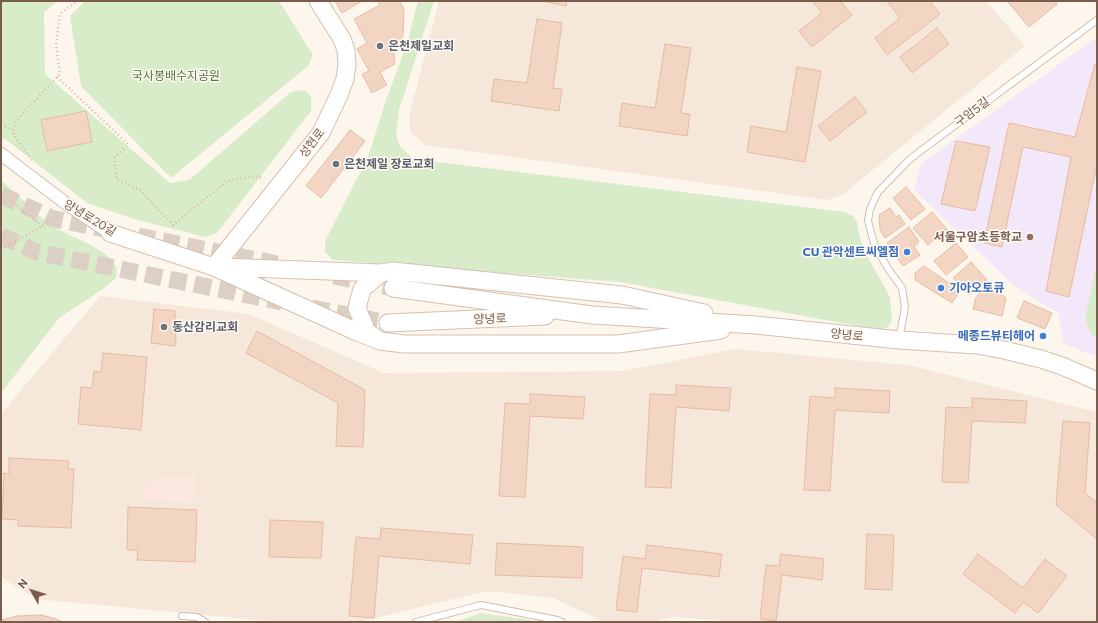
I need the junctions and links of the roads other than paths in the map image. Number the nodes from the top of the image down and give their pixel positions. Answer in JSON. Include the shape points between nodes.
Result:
{"nodes":[{"id":1,"x":318,"y":1,"type":"edge"},
{"id":2,"x":1097,"y":20,"type":"edge"},
{"id":3,"x":1,"y":154,"type":"edge"},
{"id":4,"x":110,"y":233,"type":"joint"},
{"id":5,"x":214,"y":267,"type":"junction"},
{"id":6,"x":381,"y":273,"type":"junction"},
{"id":7,"x":393,"y":288,"type":"tunnel mouth"},
{"id":8,"x":592,"y":314,"type":"junction"},
{"id":9,"x":388,"y":323,"type":"tunnel mouth"},
{"id":10,"x":756,"y":325,"type":"junction"},
{"id":11,"x":899,"y":340,"type":"junction"},
{"id":12,"x":380,"y":341,"type":"junction"},
{"id":13,"x":1097,"y":381,"type":"edge"},
{"id":14,"x":182,"y":616,"type":"dead end"},
{"id":15,"x":557,"y":621,"type":"edge"},
{"id":16,"x":205,"y":622,"type":"edge"},
{"id":17,"x":416,"y":622,"type":"edge"}],
"edges":[{"from":1,"to":5,"type":"main road","name":"성현로","via":[[346,50],[345,78],[339,95],[321,133]]},
{"from":2,"to":11,"type":"lane","name":"구암5길","via":[[908,161],[878,192],[870,209],[868,221],[874,243],[902,288],[905,306]]},
{"from":3,"to":4,"type":"street","name":"양녕로20길"},
{"from":4,"to":5,"type":"main road","name":"양녕로20길"},
{"from":5,"to":6,"type":"main road"},
{"from":5,"to":12,"type":"main road"},
{"from":6,"to":10,"type":"main road","via":[[393,271],[622,295]]},
{"from":6,"to":12,"type":"main road","via":[[362,289],[357,308],[367,332]]},
{"from":7,"to":8,"type":"main road","name":"양녕로"},
{"from":8,"to":9,"type":"main road","name":"양녕로"},
{"from":8,"to":10,"type":"main road","name":"양녕로"},
{"from":10,"to":11,"type":"main road","name":"양녕로"},
{"from":10,"to":12,"type":"main road","via":[[618,344],[404,344]]},
{"from":11,"to":13,"type":"main road","name":"양녕로","via":[[977,345],[1004,350],[1041,358]]},
{"from":14,"to":16,"type":"lane","via":[[197,617]]},
{"from":15,"to":17,"type":"lane","via":[[481,605]]}]}
